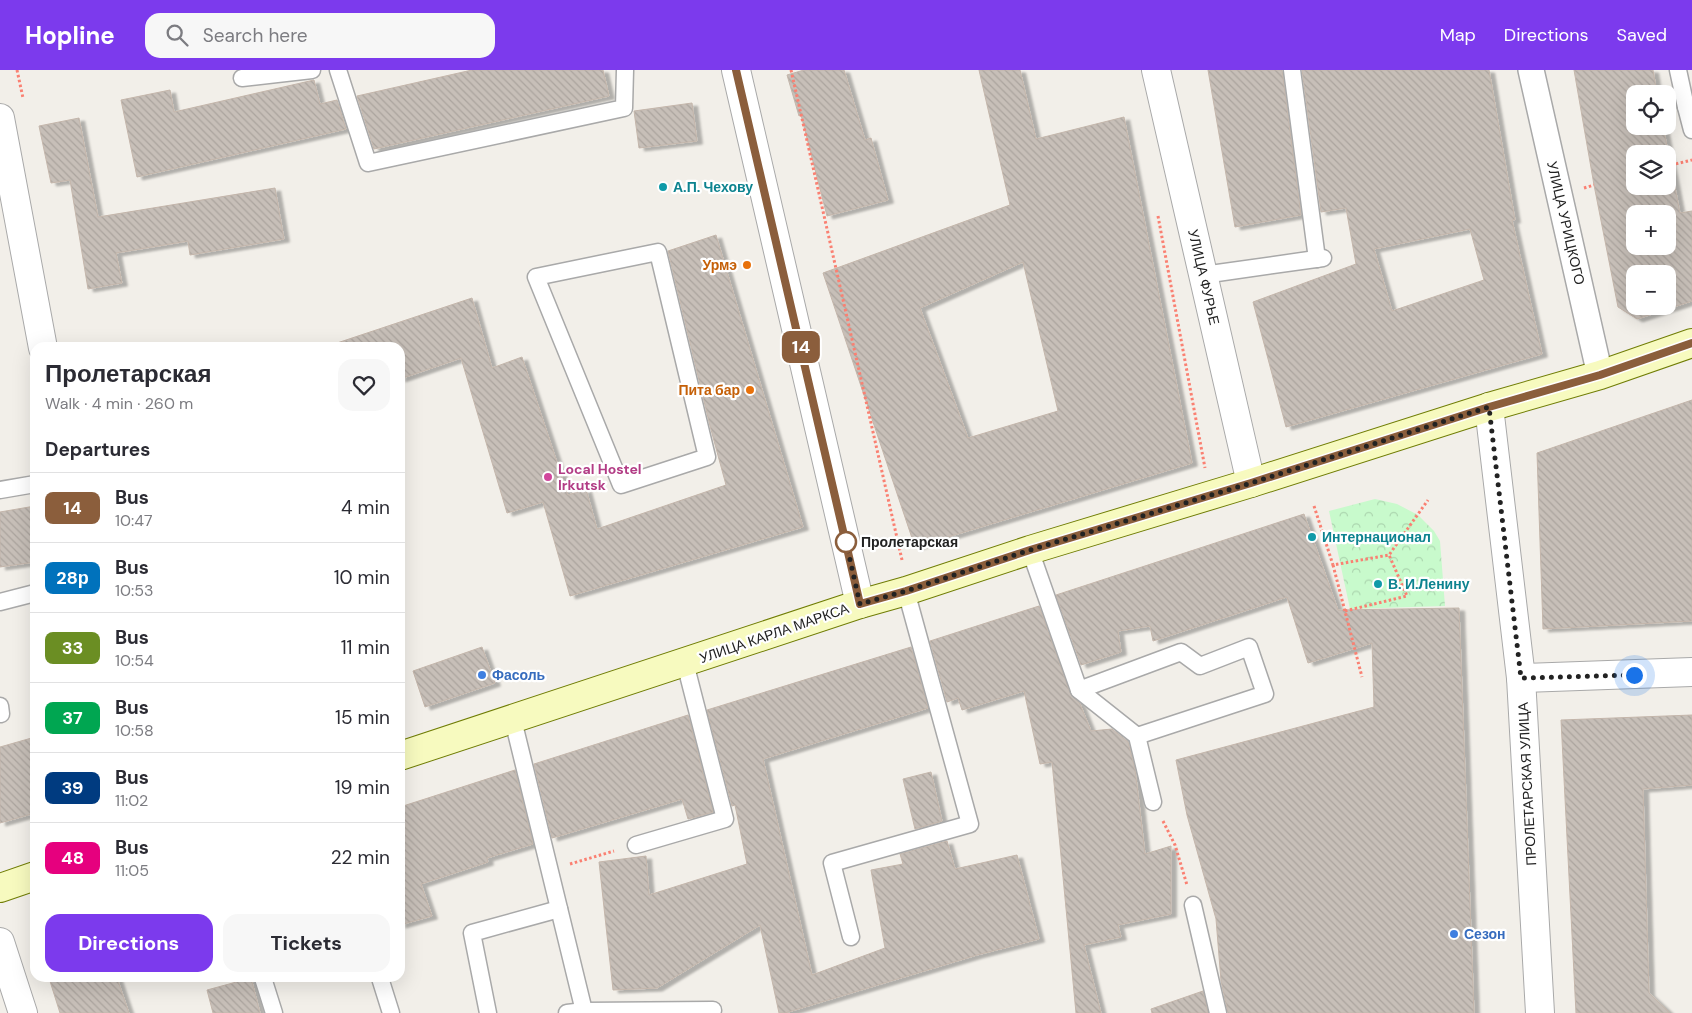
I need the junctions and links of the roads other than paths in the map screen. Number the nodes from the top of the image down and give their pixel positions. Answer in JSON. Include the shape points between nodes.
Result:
{"nodes":[{"id":1,"x":312,"y":70,"type":"edge"},
{"id":2,"x":338,"y":70,"type":"edge"},
{"id":3,"x":625,"y":70,"type":"edge"},
{"id":4,"x":736,"y":70,"type":"edge"},
{"id":5,"x":1156,"y":70,"type":"edge"},
{"id":6,"x":1292,"y":70,"type":"edge"},
{"id":7,"x":1531,"y":70,"type":"edge"},
{"id":8,"x":1678,"y":70,"type":"edge"},
{"id":9,"x":242,"y":78,"type":"dead end"},
{"id":10,"x":1689,"y":106,"type":"edge"},
{"id":11,"x":0,"y":118,"type":"edge"},
{"id":12,"x":1692,"y":130,"type":"edge"},
{"id":13,"x":1203,"y":275,"type":"junction"},
{"id":14,"x":536,"y":277,"type":"joint"},
{"id":15,"x":42,"y":342,"type":"edge"},
{"id":16,"x":1692,"y":343,"type":"edge"},
{"id":17,"x":1600,"y":375,"type":"junction"},
{"id":18,"x":1489,"y":407,"type":"junction"},
{"id":19,"x":1251,"y":483,"type":"junction"},
{"id":20,"x":30,"y":485,"type":"edge"},
{"id":21,"x":0,"y":490,"type":"edge"},
{"id":22,"x":1030,"y":550,"type":"junction"},
{"id":23,"x":906,"y":591,"type":"junction"},
{"id":24,"x":30,"y":594,"type":"edge"},
{"id":25,"x":0,"y":602,"type":"edge"},
{"id":26,"x":860,"y":604,"type":"junction"},
{"id":27,"x":685,"y":663,"type":"junction"},
{"id":28,"x":1692,"y":672,"type":"edge"},
{"id":29,"x":1521,"y":678,"type":"junction"},
{"id":30,"x":1080,"y":690,"type":"junction"},
{"id":31,"x":513,"y":720,"type":"junction"},
{"id":32,"x":1138,"y":736,"type":"junction"},
{"id":33,"x":405,"y":754,"type":"edge"},
{"id":34,"x":1153,"y":802,"type":"road end"},
{"id":35,"x":636,"y":845,"type":"road end"},
{"id":36,"x":30,"y":878,"type":"edge"},
{"id":37,"x":0,"y":888,"type":"edge"},
{"id":38,"x":1193,"y":905,"type":"road end"},
{"id":39,"x":558,"y":909,"type":"junction"},
{"id":40,"x":851,"y":937,"type":"dead end"},
{"id":41,"x":0,"y":942,"type":"edge"},
{"id":42,"x":264,"y":982,"type":"edge"},
{"id":43,"x":381,"y":982,"type":"edge"},
{"id":44,"x":713,"y":1010,"type":"dead end"},
{"id":45,"x":584,"y":1011,"type":"junction"},
{"id":46,"x":23,"y":1013,"type":"edge"},
{"id":47,"x":274,"y":1013,"type":"edge"},
{"id":48,"x":391,"y":1013,"type":"edge"},
{"id":49,"x":488,"y":1013,"type":"edge"},
{"id":50,"x":566,"y":1013,"type":"edge"},
{"id":51,"x":1218,"y":1013,"type":"edge"},
{"id":52,"x":1540,"y":1013,"type":"edge"}],
"edges":[{"from":1,"to":9,"type":"lane"},
{"from":2,"to":3,"type":"lane","via":[[368,163],[624,108]]},
{"from":4,"to":26,"type":"street"},
{"from":5,"to":13,"type":"street","name":"УЛИЦА ФУРЬЕ"},
{"from":6,"to":13,"type":"lane","via":[[1320,258]]},
{"from":7,"to":17,"type":"street","name":"УЛИЦА УРИЦКОГО"},
{"from":8,"to":10,"type":"lane"},
{"from":10,"to":12,"type":"lane"},
{"from":11,"to":15,"type":"street"},
{"from":13,"to":19,"type":"street","name":"УЛИЦА ФУРЬЕ"},
{"from":14,"to":14,"type":"lane","via":[[620,485],[707,457],[658,252]]},
{"from":16,"to":17,"type":"main road","name":"УЛИЦА КАРЛА МАРКСА"},
{"from":17,"to":18,"type":"main road","name":"УЛИЦА КАРЛА МАРКСА"},
{"from":18,"to":19,"type":"main road","name":"УЛИЦА КАРЛА МАРКСА"},
{"from":18,"to":29,"type":"street","name":"ПРОЛЕТАРСКАЯ УЛИЦА"},
{"from":19,"to":22,"type":"main road","name":"УЛИЦА КАРЛА МАРКСА"},
{"from":20,"to":21,"type":"lane"},
{"from":22,"to":23,"type":"main road","name":"УЛИЦА КАРЛА МАРКСА"},
{"from":22,"to":30,"type":"lane"},
{"from":23,"to":26,"type":"main road","name":"УЛИЦА КАРЛА МАРКСА"},
{"from":23,"to":40,"type":"lane","via":[[970,824],[832,863]]},
{"from":24,"to":25,"type":"lane"},
{"from":26,"to":27,"type":"main road","name":"УЛИЦА КАРЛА МАРКСА"},
{"from":27,"to":31,"type":"main road","name":"УЛИЦА КАРЛА МАРКСА"},
{"from":27,"to":35,"type":"lane","via":[[725,819]]},
{"from":28,"to":29,"type":"street"},
{"from":29,"to":52,"type":"street","name":"ПРОЛЕТАРСКАЯ УЛИЦА"},
{"from":30,"to":32,"type":"lane"},
{"from":30,"to":32,"type":"lane","via":[[1181,652],[1200,666],[1249,647],[1265,694]]},
{"from":31,"to":33,"type":"main road","name":"УЛИЦА КАРЛА МАРКСА"},
{"from":31,"to":39,"type":"lane"},
{"from":32,"to":34,"type":"lane"},
{"from":36,"to":37,"type":"main road"},
{"from":38,"to":51,"type":"lane"},
{"from":39,"to":45,"type":"lane"},
{"from":39,"to":49,"type":"lane","via":[[472,933]]},
{"from":41,"to":46,"type":"street"},
{"from":42,"to":47,"type":"lane"},
{"from":43,"to":48,"type":"lane"},
{"from":44,"to":45,"type":"lane"},
{"from":45,"to":50,"type":"lane"}]}
